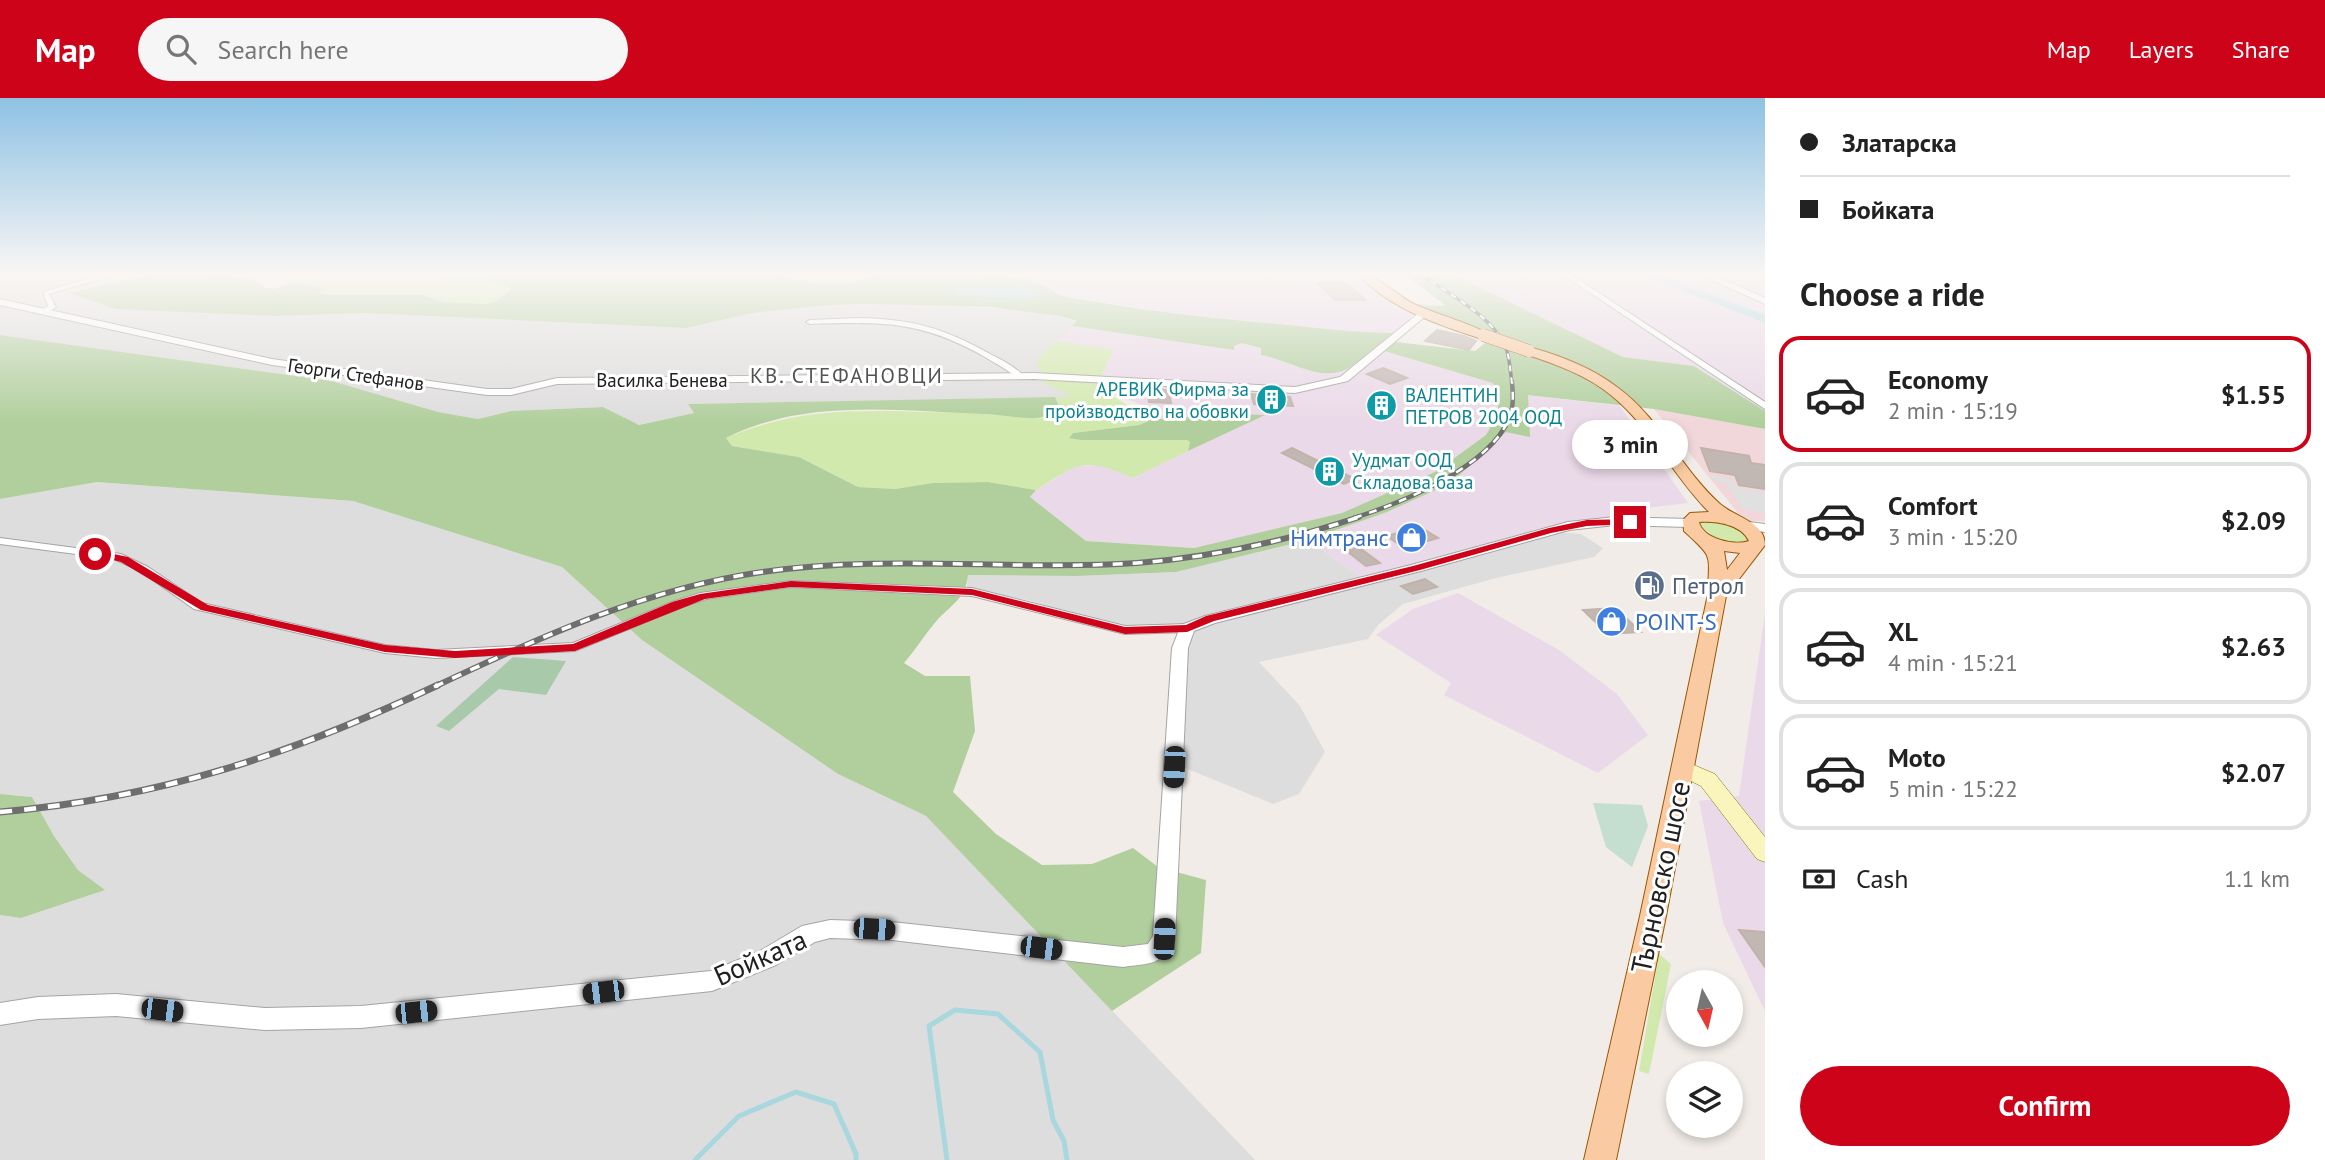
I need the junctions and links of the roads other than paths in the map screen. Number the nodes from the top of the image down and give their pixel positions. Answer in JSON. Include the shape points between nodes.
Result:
{"nodes":[{"id":1,"x":95,"y":324,"type":"edge"},
{"id":2,"x":915,"y":324,"type":"edge"},
{"id":3,"x":1411,"y":324,"type":"edge"},
{"id":4,"x":1450,"y":324,"type":"edge"},
{"id":5,"x":1641,"y":324,"type":"edge"},
{"id":6,"x":1020,"y":376,"type":"junction"},
{"id":7,"x":548,"y":382,"type":"joint"},
{"id":8,"x":1765,"y":405,"type":"edge"},
{"id":9,"x":1704,"y":499,"type":"junction"},
{"id":10,"x":1630,"y":522,"type":"joint"},
{"id":11,"x":1737,"y":523,"type":"junction"},
{"id":12,"x":1696,"y":529,"type":"junction"},
{"id":13,"x":1761,"y":538,"type":"edge"},
{"id":14,"x":0,"y":541,"type":"edge"},
{"id":15,"x":1717,"y":594,"type":"junction"},
{"id":16,"x":1187,"y":628,"type":"junction"},
{"id":17,"x":1682,"y":768,"type":"junction"},
{"id":18,"x":1765,"y":853,"type":"edge"},
{"id":19,"x":0,"y":1014,"type":"edge"},
{"id":20,"x":1600,"y":1160,"type":"edge"}],
"edges":[{"from":1,"to":7,"type":"street","name":"Георги Стефанов","via":[[272,362],[487,392],[511,392]]},
{"from":2,"to":6,"type":"street","via":[[985,354]]},
{"from":3,"to":6,"type":"street","name":"Василка Бенева","via":[[1344,379],[1304,389]]},
{"from":4,"to":9,"type":"main road","bridge":true,"via":[[1579,370],[1622,397]]},
{"from":5,"to":8,"type":"street"},
{"from":6,"to":7,"type":"street","name":"Василка Бенева"},
{"from":9,"to":11,"type":"main road"},
{"from":9,"to":12,"type":"main road"},
{"from":10,"to":12,"type":"street"},
{"from":10,"to":16,"type":"street","via":[[1587,523],[1549,531],[1210,618]]},
{"from":11,"to":12,"type":"main road","via":[[1712,517]]},
{"from":11,"to":13,"type":"main road"},
{"from":12,"to":13,"type":"main road","via":[[1738,548]]},
{"from":12,"to":15,"type":"main road","name":"Търновско шосе","via":[[1718,555]]},
{"from":13,"to":15,"type":"main road","name":"Търновско шосе"},
{"from":14,"to":16,"type":"street","via":[[117,556],[198,606],[385,649],[436,654],[575,647],[704,596],[791,584],[972,592],[1125,630]]},
{"from":15,"to":17,"type":"main road","name":"Търновско шосе"},
{"from":16,"to":19,"type":"street","name":"Бойката","via":[[1180,648],[1164,939],[1154,953],[1123,957],[892,931],[830,929],[810,933],[768,958],[712,981],[430,1010],[265,1019],[94,1005]]},
{"from":17,"to":18,"type":"main road","via":[[1708,780]]},
{"from":17,"to":20,"type":"main road","name":"Търновско шосе"}]}
